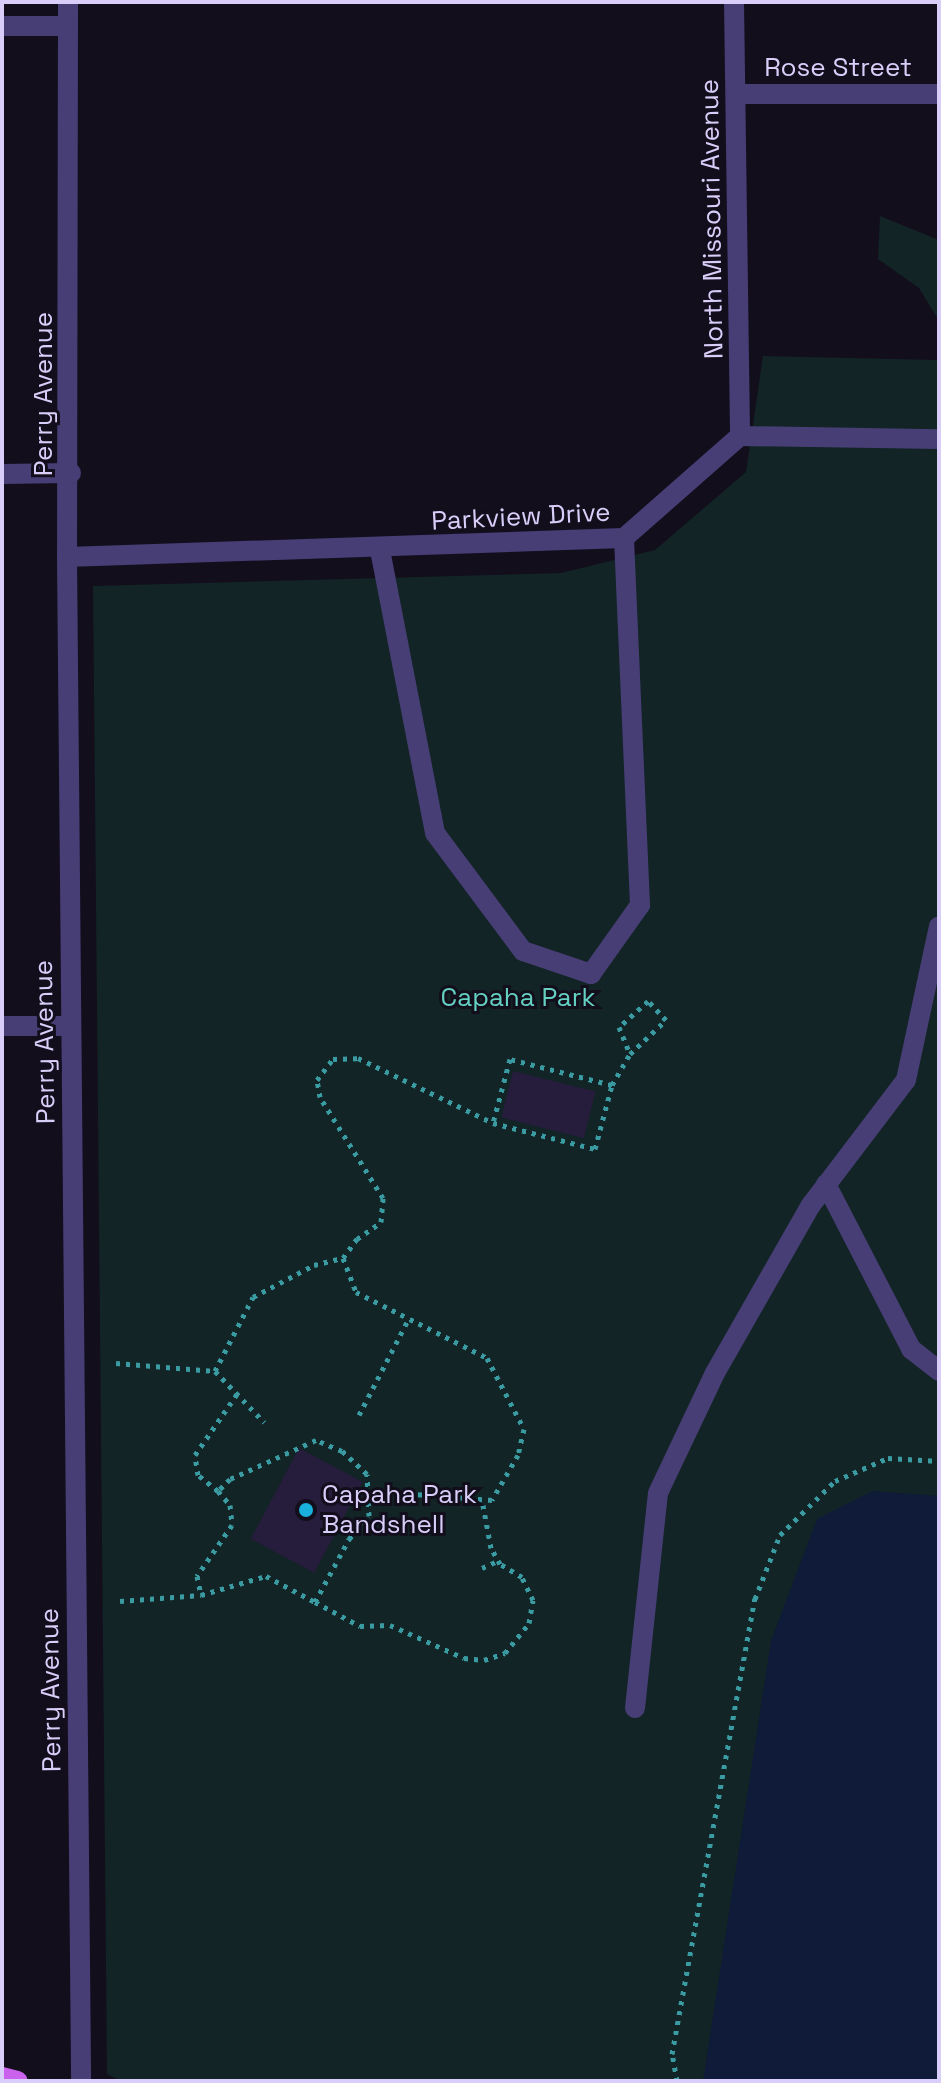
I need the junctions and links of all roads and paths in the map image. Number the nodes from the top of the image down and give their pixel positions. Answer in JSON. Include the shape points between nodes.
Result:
{"nodes":[{"id":1,"x":68,"y":2,"type":"edge"},
{"id":2,"x":734,"y":2,"type":"edge"},
{"id":3,"x":2,"y":26,"type":"edge"},
{"id":4,"x":68,"y":26,"type":"junction"},
{"id":5,"x":736,"y":94,"type":"junction"},
{"id":6,"x":939,"y":94,"type":"edge"},
{"id":7,"x":740,"y":436,"type":"junction"},
{"id":8,"x":937,"y":445,"type":"edge"},
{"id":9,"x":71,"y":473,"type":"junction"},
{"id":10,"x":2,"y":474,"type":"edge"},
{"id":11,"x":624,"y":538,"type":"junction"},
{"id":12,"x":380,"y":550,"type":"junction"},
{"id":13,"x":67,"y":557,"type":"junction"},
{"id":14,"x":939,"y":926,"type":"edge"},
{"id":15,"x":2,"y":1026,"type":"edge"},
{"id":16,"x":70,"y":1026,"type":"junction"},
{"id":17,"x":630,"y":1054,"type":"junction"},
{"id":18,"x":612,"y":1085,"type":"junction"},
{"id":19,"x":493,"y":1123,"type":"junction"},
{"id":20,"x":826,"y":1184,"type":"junction"},
{"id":21,"x":343,"y":1258,"type":"junction"},
{"id":22,"x":408,"y":1320,"type":"junction"},
{"id":23,"x":116,"y":1363,"type":"dead end"},
{"id":24,"x":215,"y":1371,"type":"junction"},
{"id":25,"x":939,"y":1371,"type":"edge"},
{"id":26,"x":237,"y":1394,"type":"junction"},
{"id":27,"x":359,"y":1415,"type":"dead end"},
{"id":28,"x":264,"y":1422,"type":"dead end"},
{"id":29,"x":939,"y":1461,"type":"edge"},
{"id":30,"x":218,"y":1491,"type":"junction"},
{"id":31,"x":401,"y":1493,"type":"dead end"},
{"id":32,"x":482,"y":1500,"type":"junction"},
{"id":33,"x":498,"y":1561,"type":"junction"},
{"id":34,"x":482,"y":1568,"type":"dead end"},
{"id":35,"x":201,"y":1595,"type":"junction"},
{"id":36,"x":120,"y":1601,"type":"dead end"},
{"id":37,"x":315,"y":1602,"type":"junction"},
{"id":38,"x":635,"y":1708,"type":"dead end"},
{"id":39,"x":2,"y":2077,"type":"edge"},
{"id":40,"x":18,"y":2081,"type":"edge"},
{"id":41,"x":81,"y":2081,"type":"edge"},
{"id":42,"x":677,"y":2081,"type":"edge"}],
"edges":[{"from":1,"to":4,"type":"street","name":"Perry Avenue"},
{"from":2,"to":5,"type":"street","name":"North Missouri Avenue"},
{"from":3,"to":4,"type":"street"},
{"from":4,"to":9,"type":"street","name":"Perry Avenue"},
{"from":5,"to":6,"type":"street","name":"Rose Street"},
{"from":5,"to":7,"type":"street","name":"North Missouri Avenue"},
{"from":7,"to":8,"type":"street"},
{"from":7,"to":11,"type":"street","name":"Parkview Drive"},
{"from":9,"to":10,"type":"street"},
{"from":9,"to":13,"type":"street","name":"Perry Avenue"},
{"from":11,"to":12,"type":"street","name":"Parkview Drive"},
{"from":11,"to":12,"type":"street","via":[[640,905],[591,974],[523,951],[435,833]]},
{"from":12,"to":13,"type":"street","name":"Parkview Drive"},
{"from":13,"to":16,"type":"street","name":"Perry Avenue"},
{"from":14,"to":20,"type":"street","via":[[906,1080]]},
{"from":15,"to":16,"type":"street"},
{"from":16,"to":41,"type":"street","name":"Perry Avenue"},
{"from":17,"to":17,"type":"path","via":[[666,1020],[648,1001],[619,1027]]},
{"from":17,"to":18,"type":"path"},
{"from":18,"to":19,"type":"path","via":[[595,1149]]},
{"from":18,"to":19,"type":"path","via":[[510,1059]]},
{"from":19,"to":21,"type":"path","via":[[358,1058],[333,1059],[321,1069],[320,1097],[383,1198],[381,1222],[357,1239]]},
{"from":20,"to":25,"type":"street","via":[[911,1349]]},
{"from":20,"to":38,"type":"street","via":[[715,1373],[658,1493]]},
{"from":21,"to":22,"type":"path","via":[[356,1292]]},
{"from":21,"to":24,"type":"path","via":[[314,1265],[253,1297]]},
{"from":22,"to":27,"type":"path"},
{"from":22,"to":32,"type":"path","via":[[487,1358],[524,1429],[518,1455],[492,1500]]},
{"from":23,"to":24,"type":"path"},
{"from":24,"to":26,"type":"path"},
{"from":26,"to":28,"type":"path"},
{"from":26,"to":30,"type":"path","via":[[195,1455],[198,1475]]},
{"from":29,"to":42,"type":"path","via":[[888,1458],[835,1481],[780,1535],[755,1599],[672,2054]]},
{"from":30,"to":35,"type":"path","via":[[230,1505],[232,1525],[197,1576]]},
{"from":30,"to":37,"type":"path","via":[[230,1479],[316,1440],[342,1451],[367,1474],[369,1516],[349,1539]]},
{"from":31,"to":32,"type":"path"},
{"from":32,"to":33,"type":"path"},
{"from":33,"to":34,"type":"path"},
{"from":33,"to":37,"type":"path","via":[[522,1577],[533,1600],[529,1623],[517,1643],[484,1660],[464,1658],[390,1625],[360,1626]]},
{"from":35,"to":36,"type":"path"},
{"from":35,"to":37,"type":"path","via":[[266,1576]]},
{"from":39,"to":40,"type":"main road"}]}
